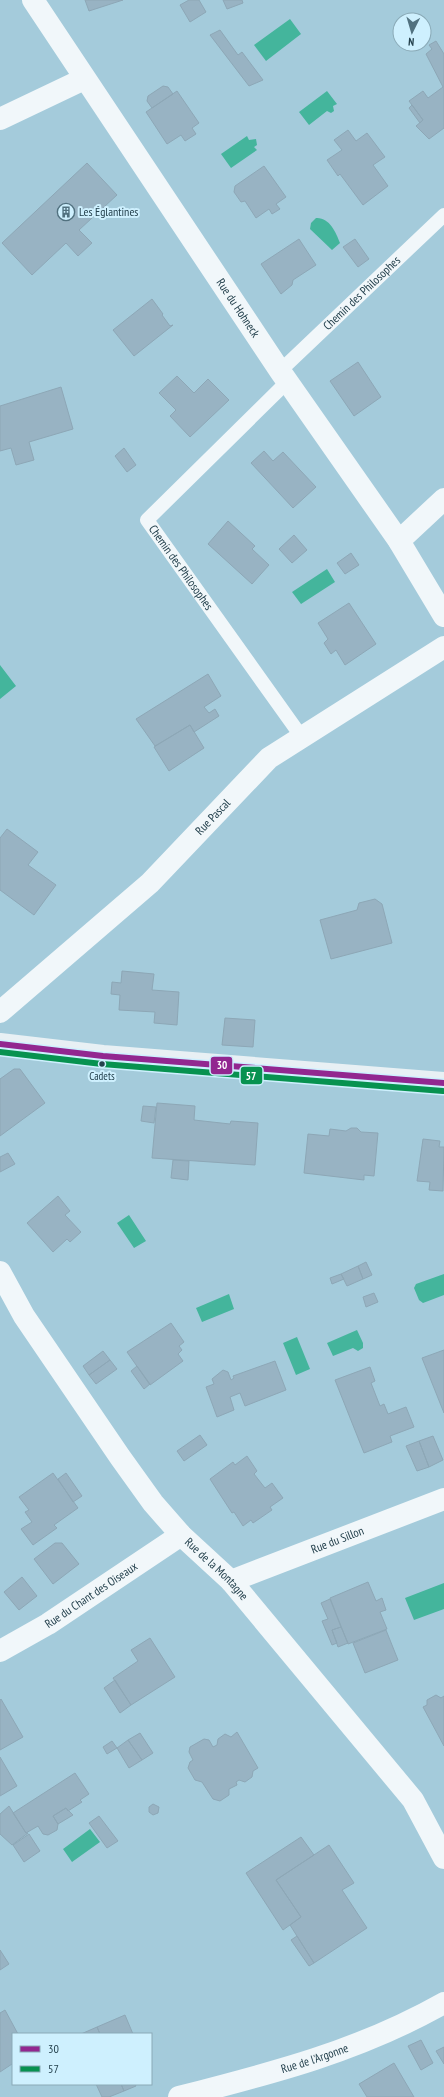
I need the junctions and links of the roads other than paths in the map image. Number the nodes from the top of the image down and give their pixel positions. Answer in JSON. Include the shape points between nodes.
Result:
{"nodes":[{"id":1,"x":33,"y":0,"type":"edge"},
{"id":2,"x":84,"y":79,"type":"junction"},
{"id":3,"x":0,"y":119,"type":"edge"},
{"id":4,"x":444,"y":215,"type":"edge"},
{"id":5,"x":283,"y":376,"type":"junction"},
{"id":6,"x":444,"y":499,"type":"edge"},
{"id":7,"x":399,"y":541,"type":"junction"},
{"id":8,"x":444,"y":616,"type":"edge"},
{"id":9,"x":444,"y":647,"type":"edge"},
{"id":10,"x":301,"y":736,"type":"junction"},
{"id":11,"x":0,"y":1012,"type":"edge"},
{"id":12,"x":0,"y":1044,"type":"edge"},
{"id":13,"x":444,"y":1083,"type":"edge"},
{"id":14,"x":0,"y":1272,"type":"edge"},
{"id":15,"x":444,"y":1498,"type":"edge"},
{"id":16,"x":181,"y":1534,"type":"junction"},
{"id":17,"x":231,"y":1581,"type":"junction"},
{"id":18,"x":0,"y":1651,"type":"edge"},
{"id":19,"x":444,"y":1858,"type":"edge"},
{"id":20,"x":444,"y":2003,"type":"edge"},
{"id":21,"x":179,"y":2097,"type":"edge"}],
"edges":[{"from":1,"to":2,"type":"street","name":"Rue du Hohneck"},
{"from":2,"to":3,"type":"street"},
{"from":2,"to":5,"type":"street","name":"Rue du Hohneck"},
{"from":4,"to":5,"type":"lane","name":"Chemin des Philosophes"},
{"from":5,"to":7,"type":"street","name":"Rue du Hohneck"},
{"from":5,"to":10,"type":"lane","name":"Chemin des Philosophes","via":[[147,520]]},
{"from":6,"to":7,"type":"street"},
{"from":7,"to":8,"type":"street","name":"Rue du Hohneck"},
{"from":9,"to":10,"type":"street","name":"Rue Pascal"},
{"from":10,"to":11,"type":"street","name":"Rue Pascal","via":[[269,758],[150,883]]},
{"from":12,"to":13,"type":"main road","via":[[111,1057]]},
{"from":14,"to":16,"type":"street","name":"Rue de la Montagne","via":[[24,1316],[120,1457],[153,1503]]},
{"from":15,"to":17,"type":"street","name":"Rue du Sillon"},
{"from":16,"to":17,"type":"street","name":"Rue de la Montagne"},
{"from":16,"to":18,"type":"street","name":"Rue du Chant des Oiseaux","via":[[48,1624]]},
{"from":17,"to":19,"type":"street","name":"Rue de la Montagne","via":[[413,1800]]},
{"from":20,"to":21,"type":"street","name":"Rue de l'Argonne","via":[[360,2044],[282,2070]]}]}
